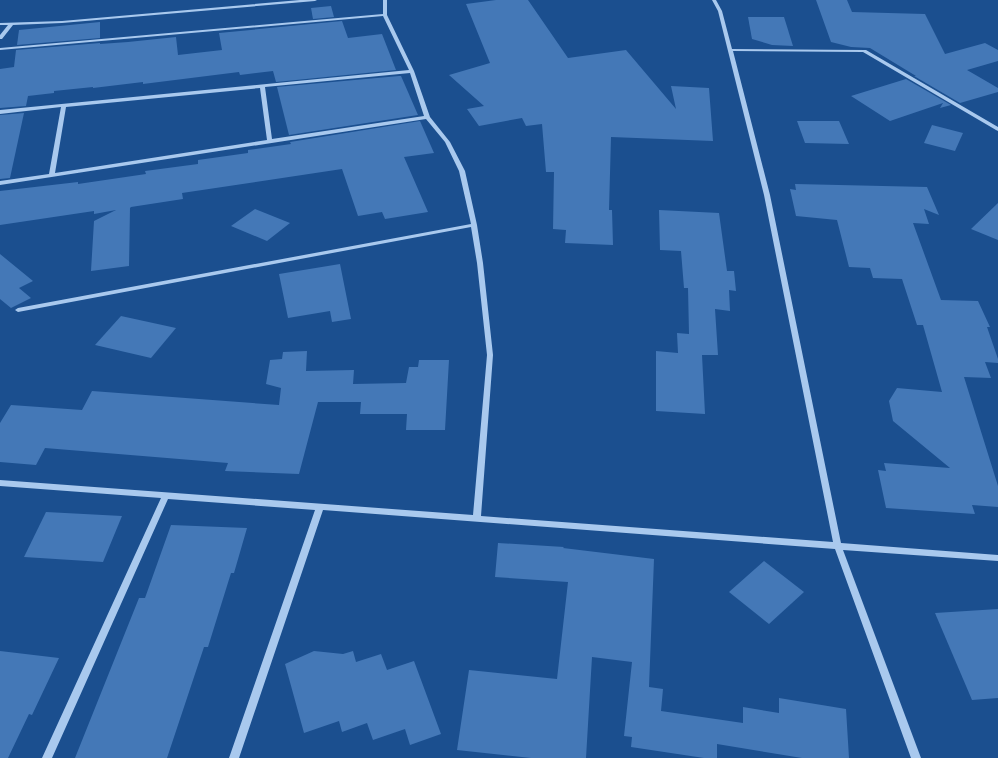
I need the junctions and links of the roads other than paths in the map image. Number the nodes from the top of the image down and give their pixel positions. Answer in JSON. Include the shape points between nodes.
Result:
{"nodes":[{"id":1,"x":315,"y":0,"type":"edge"},
{"id":2,"x":385,"y":0,"type":"edge"},
{"id":3,"x":714,"y":0,"type":"edge"},
{"id":4,"x":385,"y":15,"type":"junction"},
{"id":5,"x":12,"y":23,"type":"junction"},
{"id":6,"x":0,"y":24,"type":"edge"},
{"id":7,"x":0,"y":38,"type":"edge"},
{"id":8,"x":0,"y":49,"type":"edge"},
{"id":9,"x":730,"y":50,"type":"junction"},
{"id":10,"x":412,"y":71,"type":"junction"},
{"id":11,"x":262,"y":86,"type":"junction"},
{"id":12,"x":64,"y":106,"type":"junction"},
{"id":13,"x":0,"y":112,"type":"edge"},
{"id":14,"x":427,"y":117,"type":"junction"},
{"id":15,"x":998,"y":129,"type":"edge"},
{"id":16,"x":270,"y":142,"type":"junction"},
{"id":17,"x":52,"y":175,"type":"junction"},
{"id":18,"x":0,"y":183,"type":"edge"},
{"id":19,"x":474,"y":225,"type":"junction"},
{"id":20,"x":18,"y":310,"type":"dead end"},
{"id":21,"x":0,"y":483,"type":"edge"},
{"id":22,"x":166,"y":495,"type":"junction"},
{"id":23,"x":320,"y":507,"type":"junction"},
{"id":24,"x":477,"y":519,"type":"junction"},
{"id":25,"x":838,"y":546,"type":"junction"},
{"id":26,"x":998,"y":558,"type":"edge"},
{"id":27,"x":47,"y":758,"type":"edge"},
{"id":28,"x":234,"y":758,"type":"edge"},
{"id":29,"x":916,"y":758,"type":"edge"}],
"edges":[{"from":1,"to":5,"type":"street","via":[[62,22]]},
{"from":2,"to":4,"type":"street"},
{"from":3,"to":9,"type":"street","via":[[720,11]]},
{"from":4,"to":8,"type":"street"},
{"from":4,"to":10,"type":"street"},
{"from":5,"to":6,"type":"street"},
{"from":5,"to":7,"type":"street"},
{"from":9,"to":15,"type":"street","via":[[864,51]]},
{"from":9,"to":25,"type":"street","via":[[767,195]]},
{"from":10,"to":11,"type":"street"},
{"from":10,"to":14,"type":"street"},
{"from":11,"to":12,"type":"street"},
{"from":11,"to":16,"type":"street"},
{"from":12,"to":13,"type":"street"},
{"from":12,"to":17,"type":"street"},
{"from":14,"to":16,"type":"street"},
{"from":14,"to":19,"type":"street","via":[[448,142],[462,171]]},
{"from":16,"to":17,"type":"street"},
{"from":17,"to":18,"type":"street"},
{"from":19,"to":20,"type":"street"},
{"from":19,"to":24,"type":"street","via":[[490,355]]},
{"from":21,"to":22,"type":"street"},
{"from":22,"to":23,"type":"street"},
{"from":22,"to":27,"type":"street"},
{"from":23,"to":24,"type":"street"},
{"from":23,"to":28,"type":"street"},
{"from":24,"to":25,"type":"street"},
{"from":25,"to":26,"type":"street"},
{"from":25,"to":29,"type":"street"}]}
